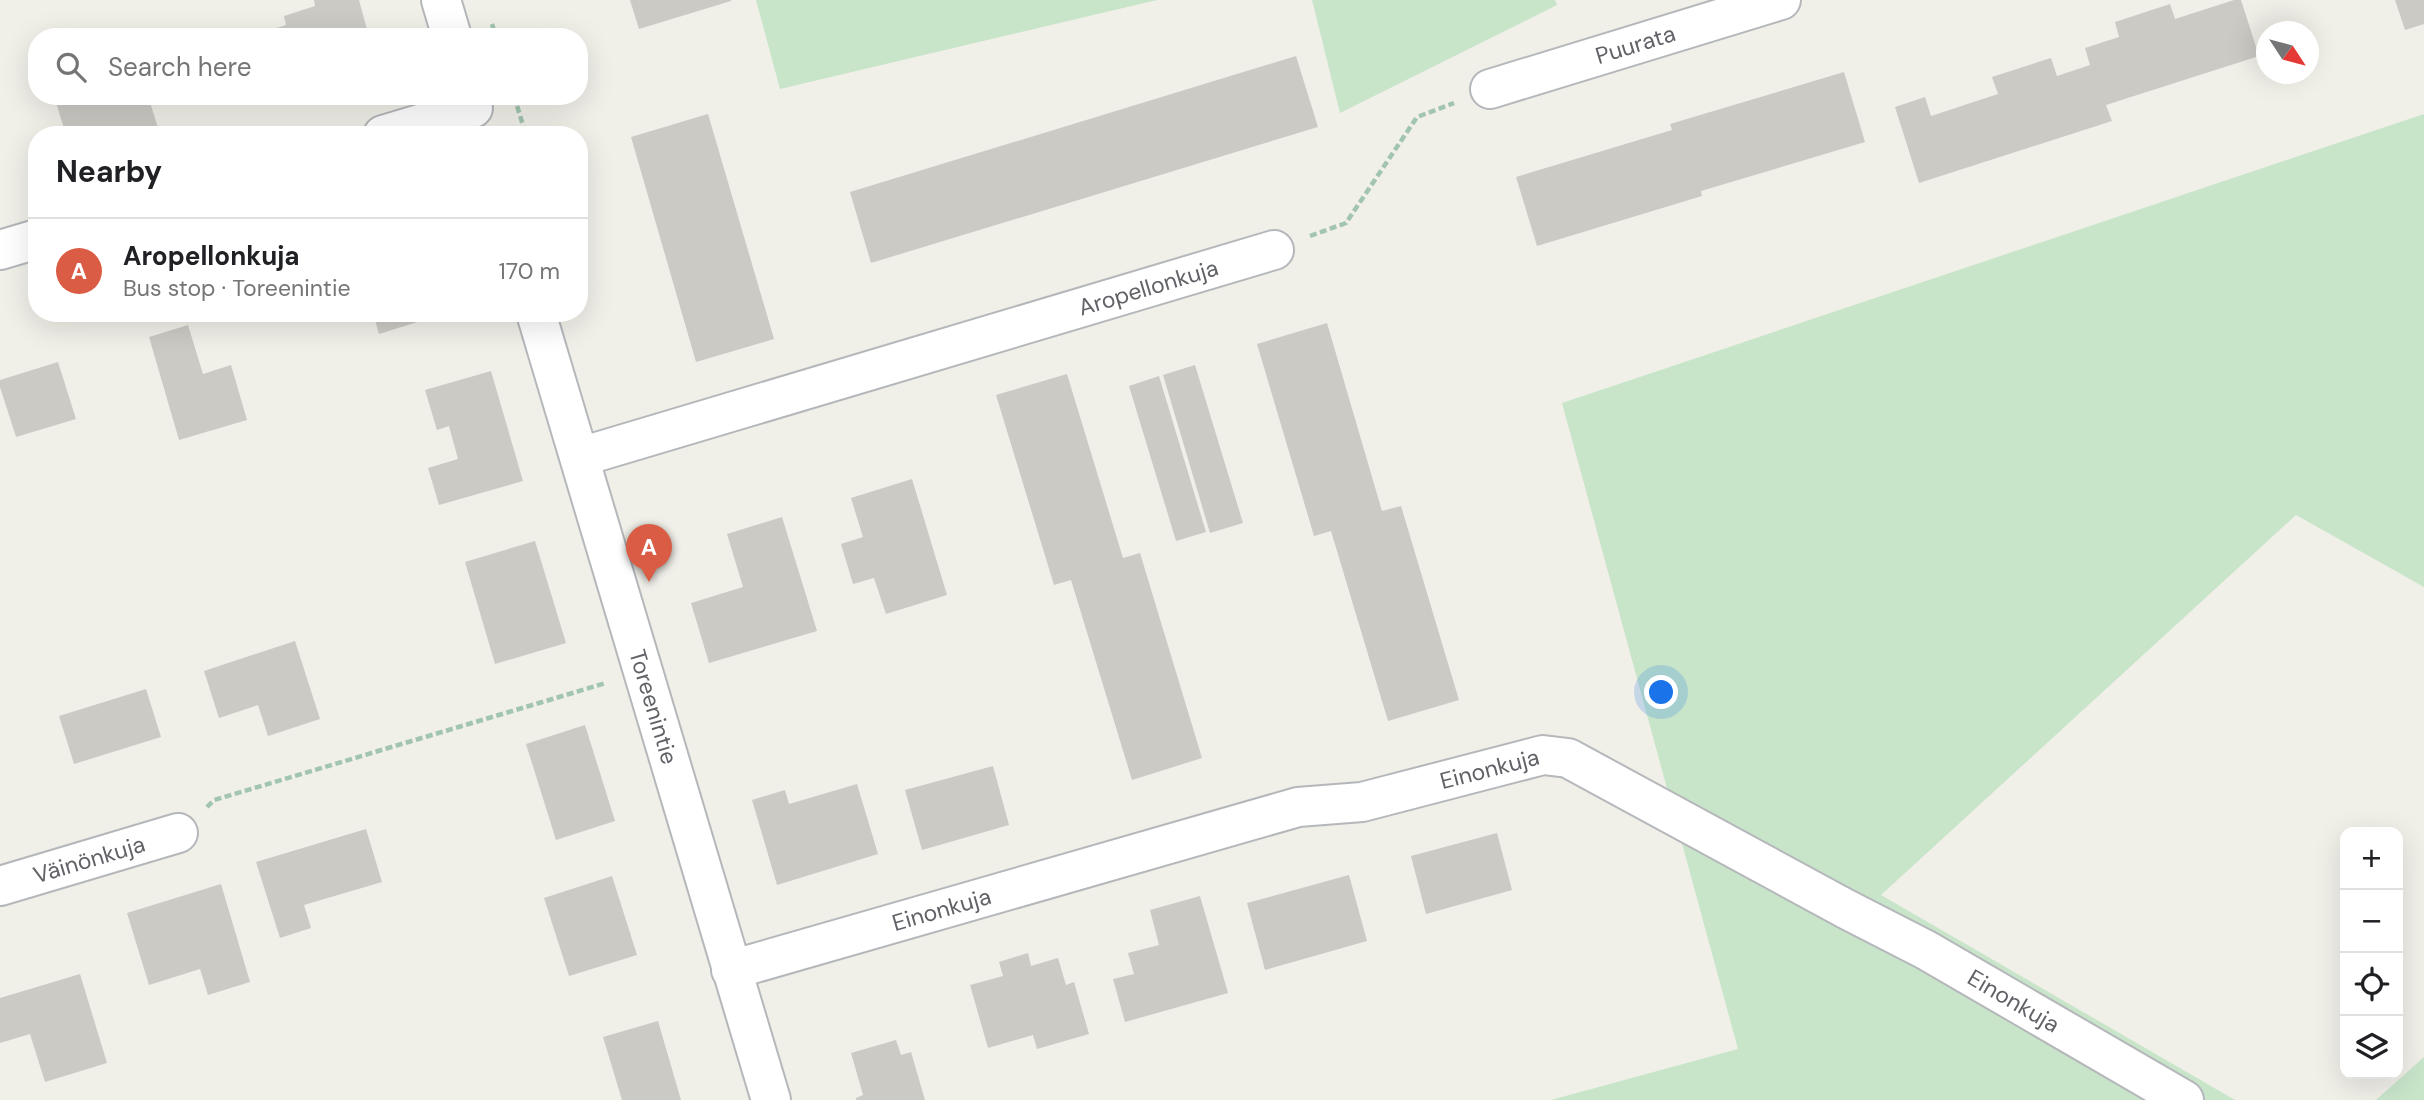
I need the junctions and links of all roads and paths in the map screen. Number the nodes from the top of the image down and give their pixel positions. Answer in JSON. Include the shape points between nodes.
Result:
{"nodes":[{"id":1,"x":441,"y":0,"type":"edge"},
{"id":2,"x":1781,"y":0,"type":"edge"},
{"id":3,"x":449,"y":28,"type":"edge"},
{"id":4,"x":1490,"y":89,"type":"joint"},
{"id":5,"x":517,"y":105,"type":"edge"},
{"id":6,"x":474,"y":113,"type":"edge"},
{"id":7,"x":420,"y":126,"type":"edge"},
{"id":8,"x":523,"y":126,"type":"edge"},
{"id":9,"x":28,"y":242,"type":"edge"},
{"id":10,"x":0,"y":250,"type":"edge"},
{"id":11,"x":1274,"y":250,"type":"joint"},
{"id":12,"x":539,"y":322,"type":"edge"},
{"id":13,"x":580,"y":457,"type":"junction"},
{"id":14,"x":642,"y":673,"type":"junction"},
{"id":15,"x":178,"y":833,"type":"joint"},
{"id":16,"x":0,"y":886,"type":"edge"},
{"id":17,"x":731,"y":970,"type":"junction"},
{"id":18,"x":771,"y":1100,"type":"edge"},
{"id":19,"x":2184,"y":1100,"type":"edge"}],
"edges":[{"from":1,"to":3,"type":"street"},
{"from":2,"to":4,"type":"street","name":"Puurata"},
{"from":4,"to":11,"type":"path","via":[[1417,117],[1346,223]]},
{"from":5,"to":8,"type":"path"},
{"from":6,"to":7,"type":"street"},
{"from":9,"to":10,"type":"street"},
{"from":11,"to":13,"type":"street","name":"Aropellonkuja"},
{"from":12,"to":13,"type":"street","name":"Toreenintie"},
{"from":13,"to":14,"type":"street","name":"Toreenintie"},
{"from":14,"to":15,"type":"path","via":[[214,800]]},
{"from":14,"to":17,"type":"street","name":"Toreenintie"},
{"from":15,"to":16,"type":"street","name":"Väinönkuja"},
{"from":17,"to":18,"type":"street","name":"Toreenintie"},
{"from":17,"to":19,"type":"street","name":"Einonkuja","via":[[1298,807],[1362,802],[1543,755],[1568,758],[1926,950]]}]}
